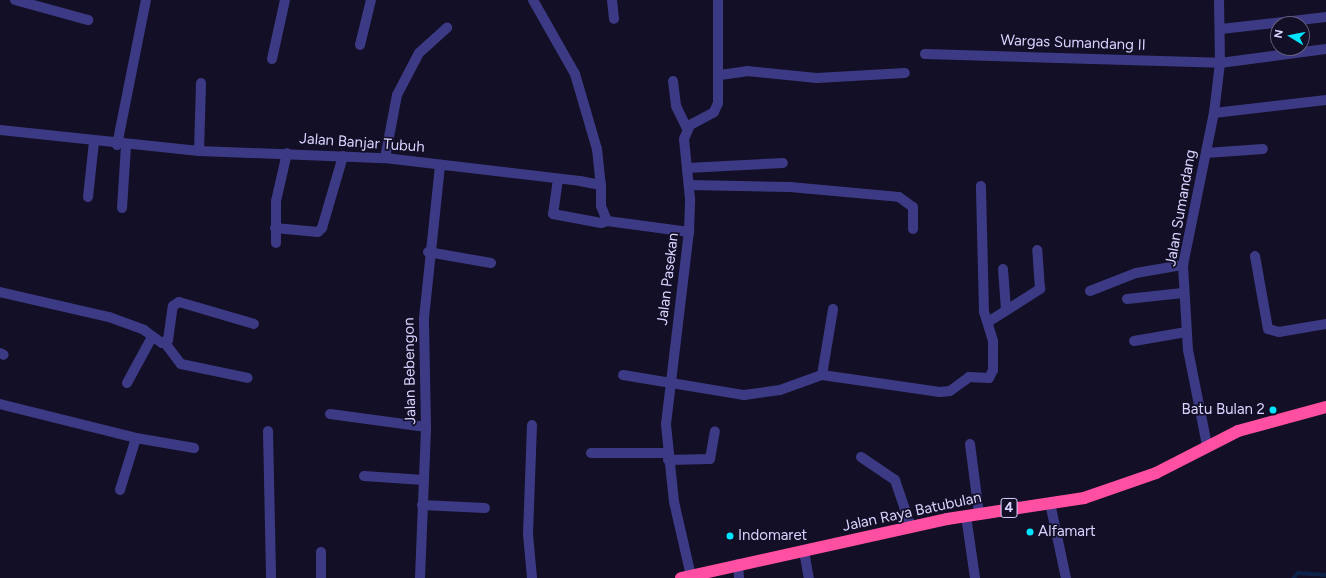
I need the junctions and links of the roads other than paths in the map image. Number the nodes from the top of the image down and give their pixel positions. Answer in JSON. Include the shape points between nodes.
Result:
{"nodes":[{"id":1,"x":14,"y":0,"type":"edge"},
{"id":2,"x":146,"y":0,"type":"edge"},
{"id":3,"x":285,"y":0,"type":"edge"},
{"id":4,"x":371,"y":0,"type":"edge"},
{"id":5,"x":533,"y":0,"type":"edge"},
{"id":6,"x":612,"y":0,"type":"edge"},
{"id":7,"x":718,"y":0,"type":"edge"},
{"id":8,"x":1219,"y":0,"type":"edge"},
{"id":9,"x":1326,"y":17,"type":"edge"},
{"id":10,"x":614,"y":19,"type":"dead end"},
{"id":11,"x":88,"y":20,"type":"dead end"},
{"id":12,"x":447,"y":28,"type":"dead end"},
{"id":13,"x":1221,"y":29,"type":"junction"},
{"id":14,"x":360,"y":46,"type":"dead end"},
{"id":15,"x":1326,"y":49,"type":"edge"},
{"id":16,"x":925,"y":54,"type":"dead end"},
{"id":17,"x":272,"y":59,"type":"dead end"},
{"id":18,"x":1220,"y":63,"type":"junction"},
{"id":19,"x":905,"y":73,"type":"dead end"},
{"id":20,"x":720,"y":75,"type":"junction"},
{"id":21,"x":673,"y":81,"type":"dead end"},
{"id":22,"x":201,"y":83,"type":"dead end"},
{"id":23,"x":1326,"y":100,"type":"edge"},
{"id":24,"x":1214,"y":113,"type":"junction"},
{"id":25,"x":687,"y":129,"type":"junction"},
{"id":26,"x":0,"y":130,"type":"edge"},
{"id":27,"x":94,"y":142,"type":"junction"},
{"id":28,"x":121,"y":145,"type":"junction"},
{"id":29,"x":1263,"y":149,"type":"dead end"},
{"id":30,"x":199,"y":151,"type":"junction"},
{"id":31,"x":287,"y":153,"type":"junction"},
{"id":32,"x":1206,"y":153,"type":"junction"},
{"id":33,"x":343,"y":156,"type":"junction"},
{"id":34,"x":385,"y":158,"type":"junction"},
{"id":35,"x":783,"y":163,"type":"dead end"},
{"id":36,"x":440,"y":165,"type":"junction"},
{"id":37,"x":687,"y":168,"type":"junction"},
{"id":38,"x":558,"y":179,"type":"junction"},
{"id":39,"x":601,"y":185,"type":"junction"},
{"id":40,"x":689,"y":185,"type":"junction"},
{"id":41,"x":981,"y":186,"type":"dead end"},
{"id":42,"x":88,"y":197,"type":"dead end"},
{"id":43,"x":122,"y":208,"type":"dead end"},
{"id":44,"x":607,"y":221,"type":"junction"},
{"id":45,"x":275,"y":228,"type":"junction"},
{"id":46,"x":913,"y":229,"type":"dead end"},
{"id":47,"x":689,"y":232,"type":"junction"},
{"id":48,"x":276,"y":243,"type":"dead end"},
{"id":49,"x":1037,"y":250,"type":"dead end"},
{"id":50,"x":428,"y":252,"type":"junction"},
{"id":51,"x":1255,"y":256,"type":"dead end"},
{"id":52,"x":491,"y":263,"type":"dead end"},
{"id":53,"x":1183,"y":265,"type":"junction"},
{"id":54,"x":1003,"y":269,"type":"dead end"},
{"id":55,"x":1090,"y":291,"type":"dead end"},
{"id":56,"x":0,"y":292,"type":"edge"},
{"id":57,"x":1183,"y":293,"type":"junction"},
{"id":58,"x":1126,"y":299,"type":"dead end"},
{"id":59,"x":833,"y":309,"type":"dead end"},
{"id":60,"x":1006,"y":310,"type":"junction"},
{"id":61,"x":988,"y":322,"type":"junction"},
{"id":62,"x":254,"y":324,"type":"dead end"},
{"id":63,"x":1326,"y":324,"type":"edge"},
{"id":64,"x":1186,"y":332,"type":"junction"},
{"id":65,"x":152,"y":337,"type":"junction"},
{"id":66,"x":1134,"y":341,"type":"dead end"},
{"id":67,"x":165,"y":343,"type":"junction"},
{"id":68,"x":623,"y":375,"type":"dead end"},
{"id":69,"x":822,"y":375,"type":"junction"},
{"id":70,"x":248,"y":378,"type":"dead end"},
{"id":71,"x":128,"y":383,"type":"dead end"},
{"id":72,"x":670,"y":384,"type":"junction"},
{"id":73,"x":0,"y":404,"type":"edge"},
{"id":74,"x":1326,"y":407,"type":"edge"},
{"id":75,"x":330,"y":414,"type":"dead end"},
{"id":76,"x":532,"y":425,"type":"dead end"},
{"id":77,"x":426,"y":427,"type":"junction"},
{"id":78,"x":268,"y":431,"type":"dead end"},
{"id":79,"x":715,"y":431,"type":"dead end"},
{"id":80,"x":136,"y":438,"type":"junction"},
{"id":81,"x":970,"y":444,"type":"dead end"},
{"id":82,"x":1207,"y":445,"type":"junction"},
{"id":83,"x":194,"y":448,"type":"dead end"},
{"id":84,"x":591,"y":453,"type":"dead end"},
{"id":85,"x":667,"y":456,"type":"junction"},
{"id":86,"x":861,"y":457,"type":"dead end"},
{"id":87,"x":364,"y":476,"type":"dead end"},
{"id":88,"x":424,"y":480,"type":"junction"},
{"id":89,"x":120,"y":490,"type":"dead end"},
{"id":90,"x":1050,"y":503,"type":"junction"},
{"id":91,"x":422,"y":504,"type":"junction"},
{"id":92,"x":485,"y":508,"type":"dead end"},
{"id":93,"x":980,"y":514,"type":"junction"},
{"id":94,"x":966,"y":516,"type":"junction"},
{"id":95,"x":911,"y":527,"type":"junction"},
{"id":96,"x":804,"y":551,"type":"junction"},
{"id":97,"x":322,"y":552,"type":"dead end"},
{"id":98,"x":738,"y":564,"type":"junction"},
{"id":99,"x":693,"y":576,"type":"edge"},
{"id":100,"x":270,"y":578,"type":"edge"},
{"id":101,"x":321,"y":578,"type":"edge"},
{"id":102,"x":420,"y":578,"type":"edge"},
{"id":103,"x":532,"y":578,"type":"edge"},
{"id":104,"x":739,"y":578,"type":"edge"},
{"id":105,"x":809,"y":578,"type":"edge"},
{"id":106,"x":975,"y":578,"type":"edge"},
{"id":107,"x":1066,"y":578,"type":"edge"}],
"edges":[{"from":1,"to":11,"type":"street"},
{"from":2,"to":28,"type":"street"},
{"from":3,"to":17,"type":"street"},
{"from":4,"to":14,"type":"street"},
{"from":5,"to":39,"type":"street","via":[[575,74],[597,149]]},
{"from":6,"to":10,"type":"street"},
{"from":7,"to":20,"type":"street"},
{"from":8,"to":13,"type":"street","name":"Jalan Sumandang"},
{"from":9,"to":13,"type":"street"},
{"from":12,"to":34,"type":"street","via":[[419,53],[397,95]]},
{"from":13,"to":18,"type":"street","name":"Jalan Sumandang"},
{"from":15,"to":18,"type":"street","name":"Wargas Sumandang II"},
{"from":16,"to":18,"type":"street","name":"Wargas Sumandang II"},
{"from":18,"to":24,"type":"street","name":"Jalan Sumandang"},
{"from":19,"to":20,"type":"street","via":[[817,78],[747,71]]},
{"from":20,"to":25,"type":"street","via":[[716,109]]},
{"from":21,"to":25,"type":"street","via":[[676,106]]},
{"from":22,"to":30,"type":"street"},
{"from":23,"to":24,"type":"street"},
{"from":24,"to":32,"type":"street","name":"Jalan Sumandang"},
{"from":25,"to":37,"type":"street","name":"Jalan Pasekan"},
{"from":26,"to":27,"type":"street","name":"Jalan Banjar Tubuh"},
{"from":27,"to":28,"type":"street","name":"Jalan Banjar Tubuh"},
{"from":27,"to":42,"type":"street"},
{"from":28,"to":30,"type":"street","name":"Jalan Banjar Tubuh"},
{"from":28,"to":43,"type":"street"},
{"from":29,"to":32,"type":"street"},
{"from":30,"to":31,"type":"street","name":"Jalan Banjar Tubuh"},
{"from":31,"to":33,"type":"street","name":"Jalan Banjar Tubuh"},
{"from":31,"to":45,"type":"street","via":[[278,190]]},
{"from":32,"to":53,"type":"street","name":"Jalan Sumandang"},
{"from":33,"to":34,"type":"street","name":"Jalan Banjar Tubuh"},
{"from":33,"to":45,"type":"street","via":[[322,228],[318,232]]},
{"from":34,"to":36,"type":"street","name":"Jalan Banjar Tubuh"},
{"from":35,"to":37,"type":"street"},
{"from":36,"to":38,"type":"street","name":"Jalan Banjar Tubuh"},
{"from":36,"to":50,"type":"street","name":"Jalan Bebengon"},
{"from":37,"to":40,"type":"street","name":"Jalan Pasekan"},
{"from":38,"to":39,"type":"street","name":"Jalan Banjar Tubuh"},
{"from":38,"to":44,"type":"street","via":[[553,214],[601,223]]},
{"from":39,"to":44,"type":"street","via":[[601,206]]},
{"from":40,"to":46,"type":"street","via":[[790,187],[899,197],[913,207]]},
{"from":40,"to":47,"type":"street","name":"Jalan Pasekan"},
{"from":41,"to":61,"type":"street","via":[[982,283]]},
{"from":44,"to":47,"type":"street"},
{"from":45,"to":48,"type":"street"},
{"from":47,"to":72,"type":"street","name":"Jalan Pasekan"},
{"from":49,"to":60,"type":"street","via":[[1040,288]]},
{"from":50,"to":52,"type":"street"},
{"from":50,"to":77,"type":"street","name":"Jalan Bebengon","via":[[424,318]]},
{"from":51,"to":63,"type":"street","via":[[1268,329],[1279,332]]},
{"from":53,"to":55,"type":"street","via":[[1136,273]]},
{"from":53,"to":57,"type":"street","name":"Jalan Sumandang"},
{"from":54,"to":60,"type":"street"},
{"from":56,"to":65,"type":"street","via":[[97,313],[131,325]]},
{"from":57,"to":58,"type":"street"},
{"from":57,"to":64,"type":"street","name":"Jalan Sumandang"},
{"from":59,"to":69,"type":"street"},
{"from":60,"to":61,"type":"street"},
{"from":61,"to":69,"type":"street","via":[[992,332],[991,377],[965,378],[950,391]]},
{"from":62,"to":67,"type":"street","via":[[179,302],[173,306],[173,323]]},
{"from":64,"to":66,"type":"street"},
{"from":64,"to":82,"type":"street","name":"Jalan Sumandang"},
{"from":65,"to":67,"type":"street"},
{"from":65,"to":71,"type":"street"},
{"from":67,"to":70,"type":"street","via":[[181,364]]},
{"from":68,"to":72,"type":"street"},
{"from":69,"to":72,"type":"street","via":[[780,390],[744,395]]},
{"from":72,"to":85,"type":"street","name":"Jalan Pasekan"},
{"from":73,"to":80,"type":"street"},
{"from":74,"to":82,"type":"highway","name":"Jalan Raya Batubulan","number":"4","via":[[1271,419]]},
{"from":75,"to":77,"type":"street"},
{"from":76,"to":103,"type":"street","via":[[528,534]]},
{"from":77,"to":88,"type":"street","name":"Jalan Bebengon"},
{"from":78,"to":100,"type":"street"},
{"from":79,"to":85,"type":"street","via":[[710,459]]},
{"from":80,"to":83,"type":"street"},
{"from":80,"to":89,"type":"street"},
{"from":81,"to":93,"type":"street"},
{"from":82,"to":90,"type":"highway","name":"Jalan Raya Batubulan","number":"4","via":[[1130,484]]},
{"from":84,"to":85,"type":"street"},
{"from":85,"to":99,"type":"street","name":"Jalan Pasekan","via":[[680,537]]},
{"from":86,"to":95,"type":"street","via":[[895,480]]},
{"from":87,"to":88,"type":"street"},
{"from":88,"to":91,"type":"street","name":"Jalan Bebengon"},
{"from":90,"to":93,"type":"highway","name":"Jalan Raya Batubulan","number":"4"},
{"from":90,"to":107,"type":"street"},
{"from":91,"to":92,"type":"street"},
{"from":91,"to":102,"type":"street","name":"Jalan Bebengon"},
{"from":93,"to":94,"type":"highway","name":"Jalan Raya Batubulan","number":"4"},
{"from":94,"to":95,"type":"highway","name":"Jalan Raya Batubulan","number":"4"},
{"from":94,"to":106,"type":"street"},
{"from":95,"to":96,"type":"highway","name":"Jalan Raya Batubulan","number":"4"},
{"from":96,"to":98,"type":"highway","name":"Jalan Raya Batubulan","number":"4"},
{"from":96,"to":105,"type":"street"},
{"from":97,"to":101,"type":"street"},
{"from":98,"to":99,"type":"highway","name":"Jalan Raya Batubulan","number":"4"},
{"from":98,"to":104,"type":"street"}]}
